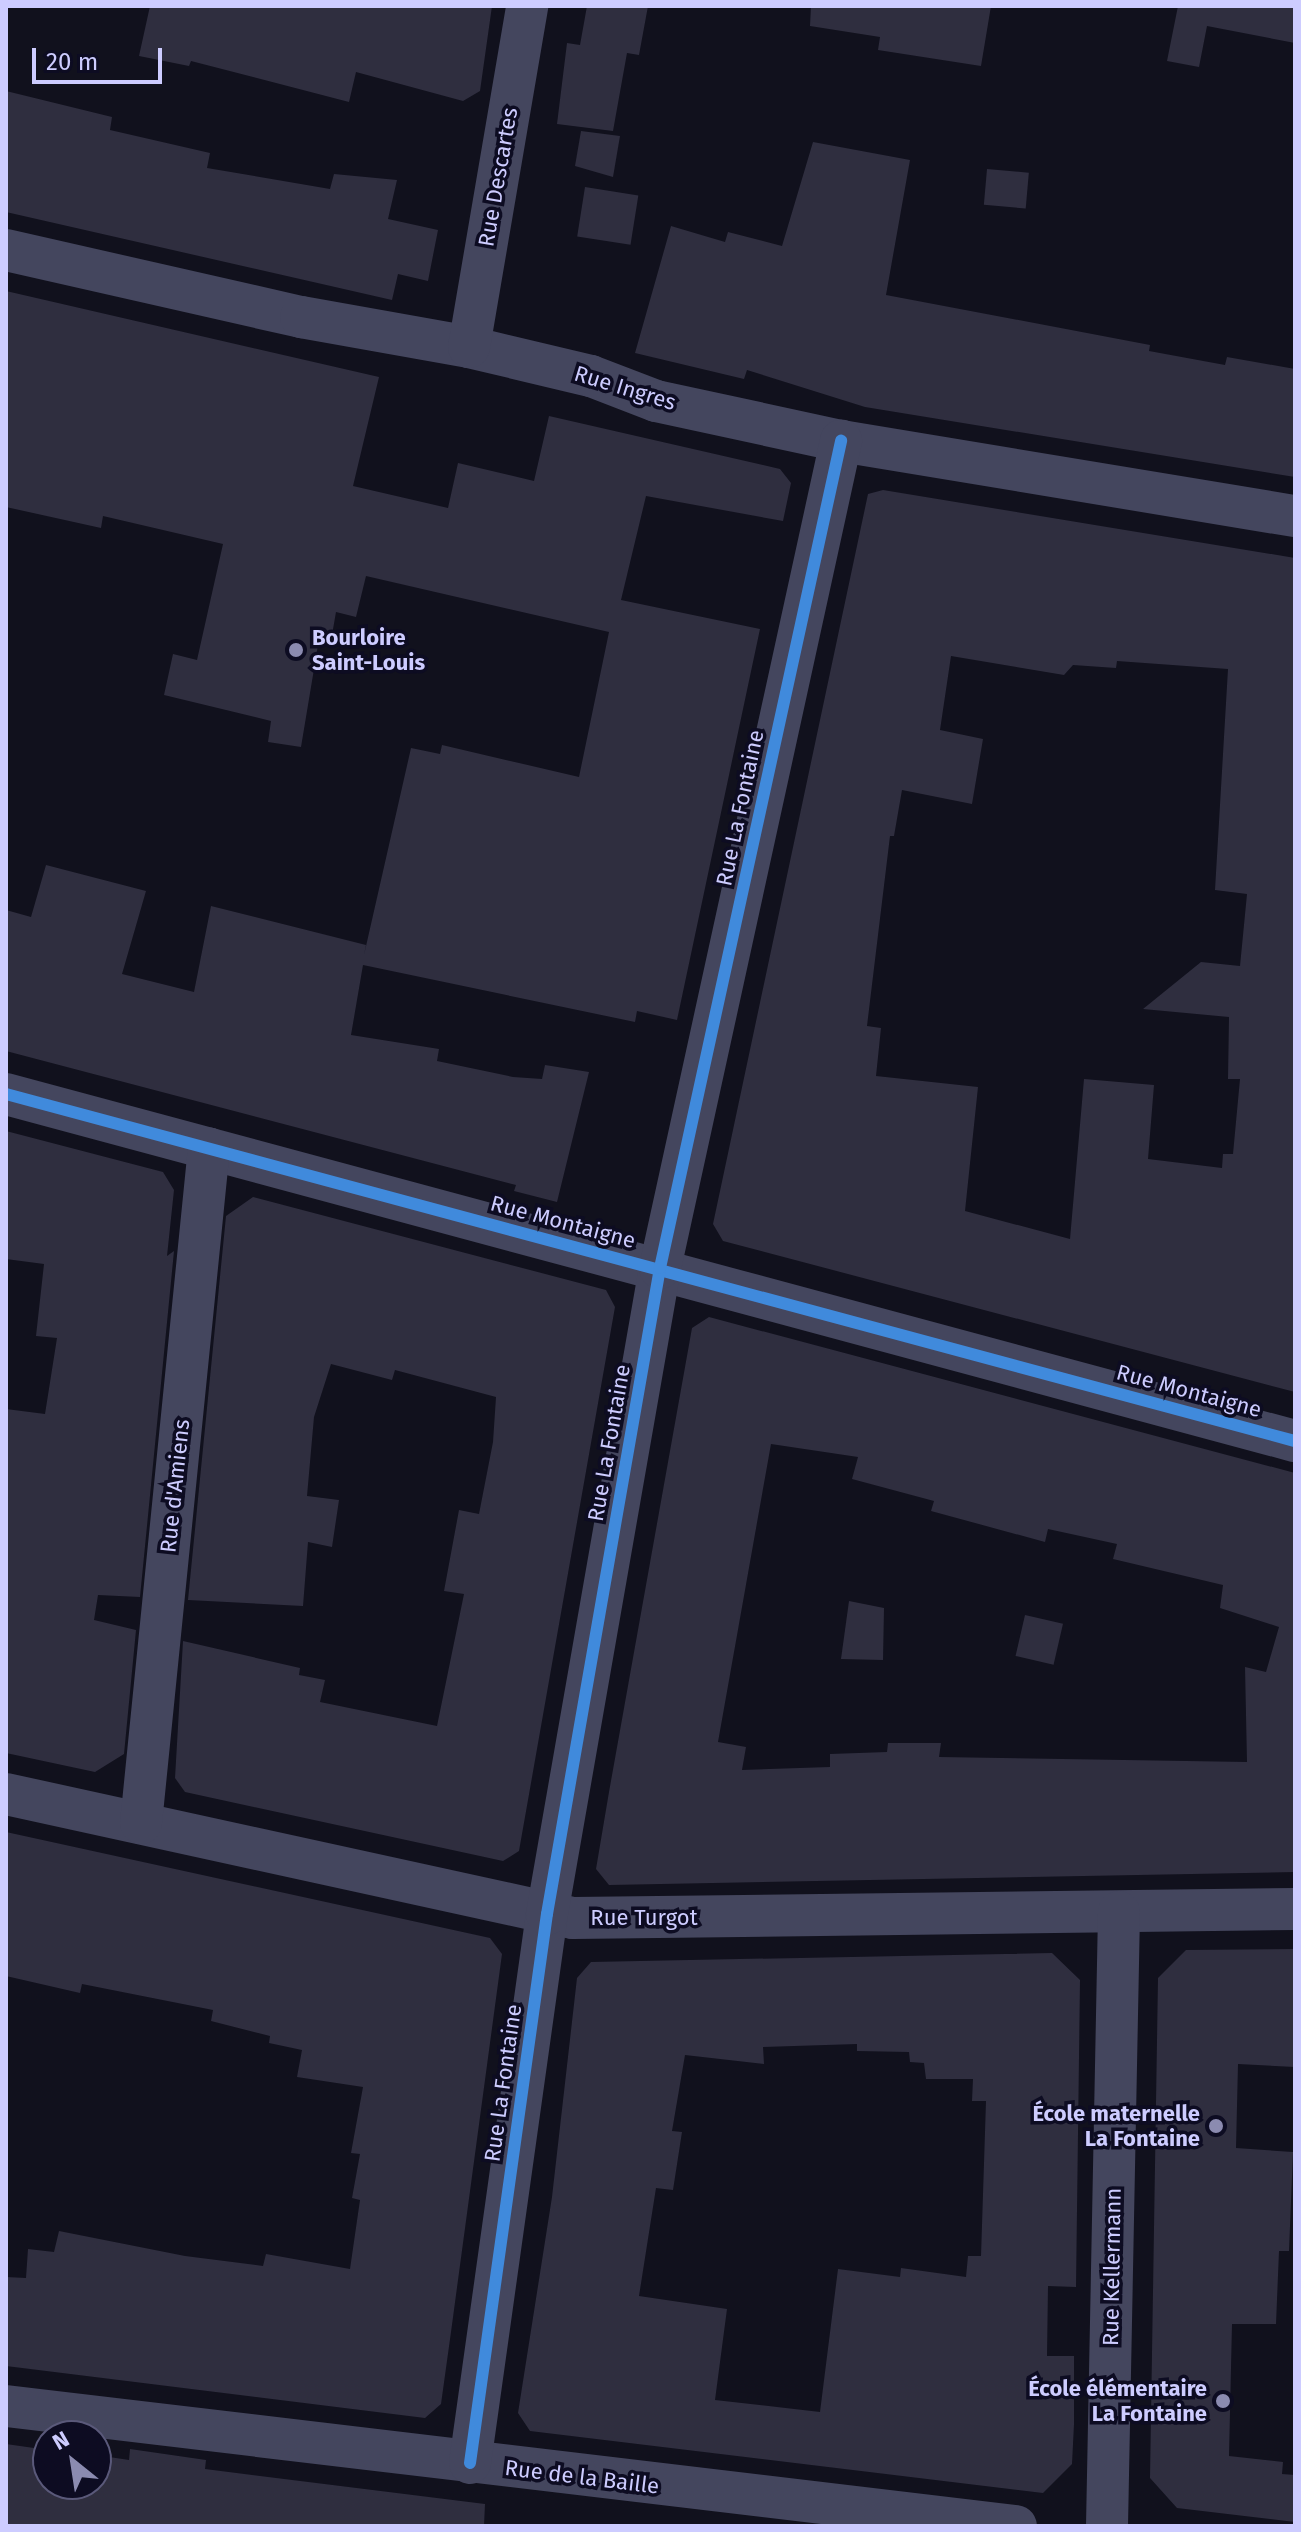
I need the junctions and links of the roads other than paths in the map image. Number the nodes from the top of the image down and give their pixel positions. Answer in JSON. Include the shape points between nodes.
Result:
{"nodes":[{"id":1,"x":527,"y":6,"type":"edge"},
{"id":2,"x":6,"y":250,"type":"edge"},
{"id":3,"x":469,"y":347,"type":"junction"},
{"id":4,"x":841,"y":441,"type":"junction"},
{"id":5,"x":1295,"y":516,"type":"edge"},
{"id":6,"x":6,"y":1094,"type":"edge"},
{"id":7,"x":209,"y":1148,"type":"junction"},
{"id":8,"x":660,"y":1268,"type":"junction"},
{"id":9,"x":1295,"y":1441,"type":"edge"},
{"id":10,"x":6,"y":1794,"type":"edge"},
{"id":11,"x":141,"y":1823,"type":"junction"},
{"id":12,"x":1295,"y":1909,"type":"edge"},
{"id":13,"x":1119,"y":1912,"type":"junction"},
{"id":14,"x":547,"y":1914,"type":"junction"},
{"id":15,"x":6,"y":2406,"type":"edge"},
{"id":16,"x":470,"y":2463,"type":"junction"},
{"id":17,"x":711,"y":2510,"type":"edge"},
{"id":18,"x":1016,"y":2526,"type":"edge"},
{"id":19,"x":1107,"y":2526,"type":"edge"}],
"edges":[{"from":1,"to":3,"type":"street","name":"Rue Descartes"},
{"from":2,"to":3,"type":"street","name":"Rue Ingres","via":[[301,317]]},
{"from":3,"to":4,"type":"street","name":"Rue Ingres","via":[[591,376],[656,401]]},
{"from":4,"to":5,"type":"street","name":"Rue Ingres"},
{"from":4,"to":8,"type":"street","name":"Rue La Fontaine"},
{"from":6,"to":7,"type":"street","name":"Rue Montaigne"},
{"from":7,"to":8,"type":"street","name":"Rue Montaigne"},
{"from":7,"to":11,"type":"street","name":"Rue d'Amiens"},
{"from":8,"to":9,"type":"street","name":"Rue Montaigne"},
{"from":8,"to":14,"type":"street","name":"Rue La Fontaine"},
{"from":10,"to":11,"type":"street","name":"Rue Turgot"},
{"from":11,"to":14,"type":"street","name":"Rue Turgot"},
{"from":12,"to":13,"type":"street","name":"Rue Turgot"},
{"from":13,"to":14,"type":"street","name":"Rue Turgot","via":[[598,1920]]},
{"from":13,"to":19,"type":"street","name":"Rue Kellermann"},
{"from":14,"to":16,"type":"street","name":"Rue La Fontaine"},
{"from":15,"to":16,"type":"street","name":"Rue de la Baille"},
{"from":16,"to":17,"type":"street","name":"Rue de la Baille"},
{"from":17,"to":18,"type":"street","name":"Rue de la Baille"}]}
